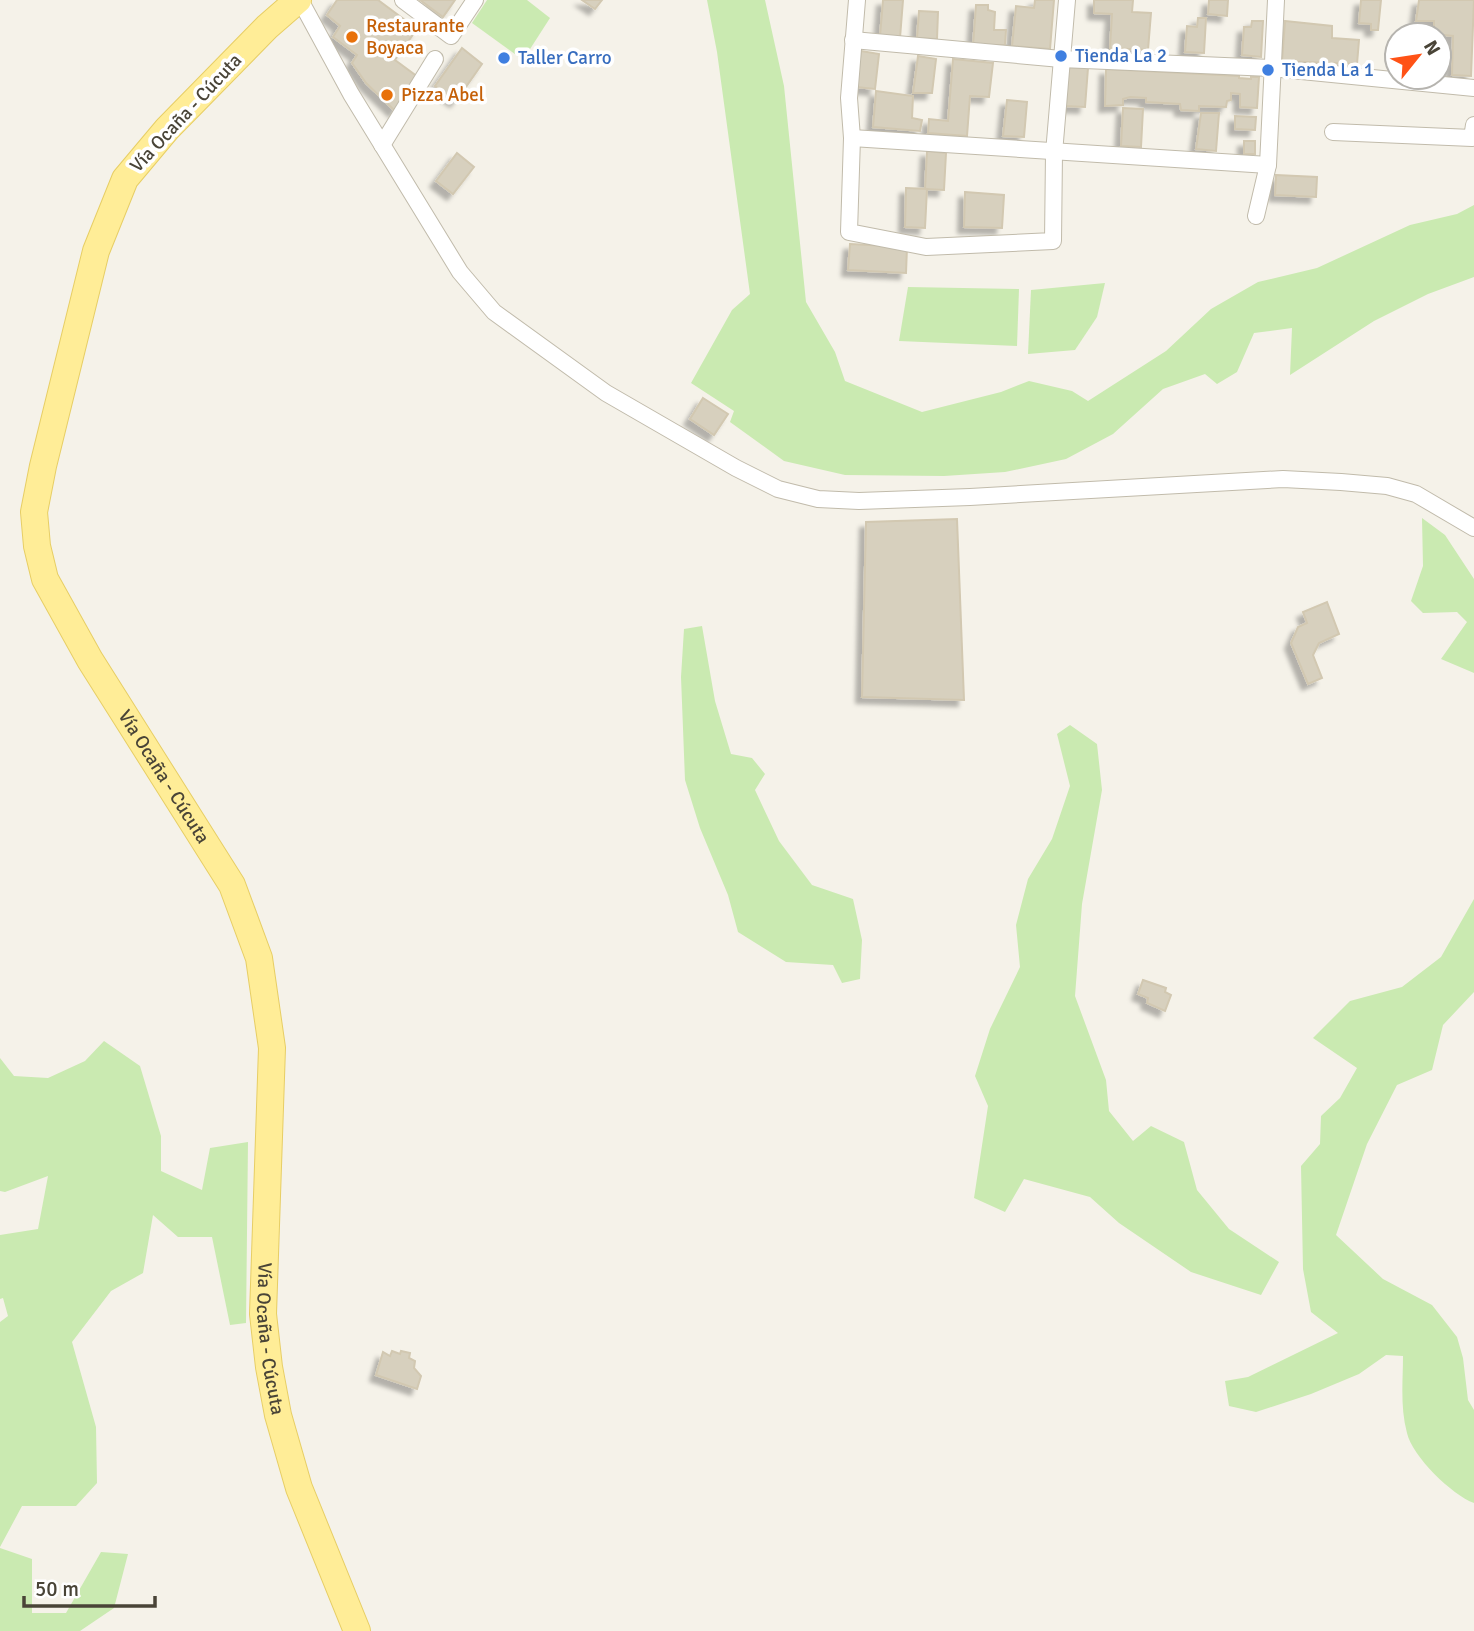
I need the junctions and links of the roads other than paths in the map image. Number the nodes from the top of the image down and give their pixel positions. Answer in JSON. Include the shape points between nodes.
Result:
{"nodes":[{"id":1,"x":299,"y":0,"type":"edge"},
{"id":2,"x":403,"y":0,"type":"edge"},
{"id":3,"x":475,"y":0,"type":"edge"},
{"id":4,"x":857,"y":0,"type":"edge"},
{"id":5,"x":1066,"y":0,"type":"edge"},
{"id":6,"x":1276,"y":0,"type":"edge"},
{"id":7,"x":853,"y":40,"type":"junction"},
{"id":8,"x":435,"y":59,"type":"dead end"},
{"id":9,"x":1061,"y":59,"type":"junction"},
{"id":10,"x":1271,"y":68,"type":"junction"},
{"id":11,"x":1474,"y":88,"type":"edge"},
{"id":12,"x":1333,"y":132,"type":"dead end"},
{"id":13,"x":1473,"y":134,"type":"edge"},
{"id":14,"x":852,"y":138,"type":"junction"},
{"id":15,"x":382,"y":145,"type":"junction"},
{"id":16,"x":1054,"y":152,"type":"junction"},
{"id":17,"x":1268,"y":165,"type":"junction"},
{"id":18,"x":1256,"y":216,"type":"dead end"},
{"id":19,"x":1474,"y":528,"type":"edge"},
{"id":20,"x":356,"y":1631,"type":"edge"}],
"edges":[{"from":1,"to":15,"type":"street"},
{"from":1,"to":20,"type":"main road","name":"Vía Ocaña - Cúcuta","via":[[167,129],[125,178],[96,251],[34,512],[46,579],[90,660],[232,885],[259,958],[272,1048],[263,1314],[269,1367],[299,1488]]},
{"from":2,"to":3,"type":"street","via":[[452,36]]},
{"from":4,"to":7,"type":"street"},
{"from":5,"to":9,"type":"street"},
{"from":6,"to":10,"type":"street"},
{"from":7,"to":9,"type":"street"},
{"from":7,"to":14,"type":"street"},
{"from":8,"to":15,"type":"street"},
{"from":9,"to":10,"type":"street"},
{"from":9,"to":16,"type":"street"},
{"from":10,"to":11,"type":"street"},
{"from":10,"to":17,"type":"street"},
{"from":12,"to":13,"type":"street"},
{"from":14,"to":16,"type":"street"},
{"from":14,"to":16,"type":"street","via":[[849,232],[926,247],[1053,241]]},
{"from":15,"to":19,"type":"street","via":[[460,272],[494,312],[606,393],[778,489],[818,499],[859,501],[1283,479],[1329,481],[1387,486],[1416,494]]},
{"from":16,"to":17,"type":"street"},
{"from":17,"to":18,"type":"street"}]}
